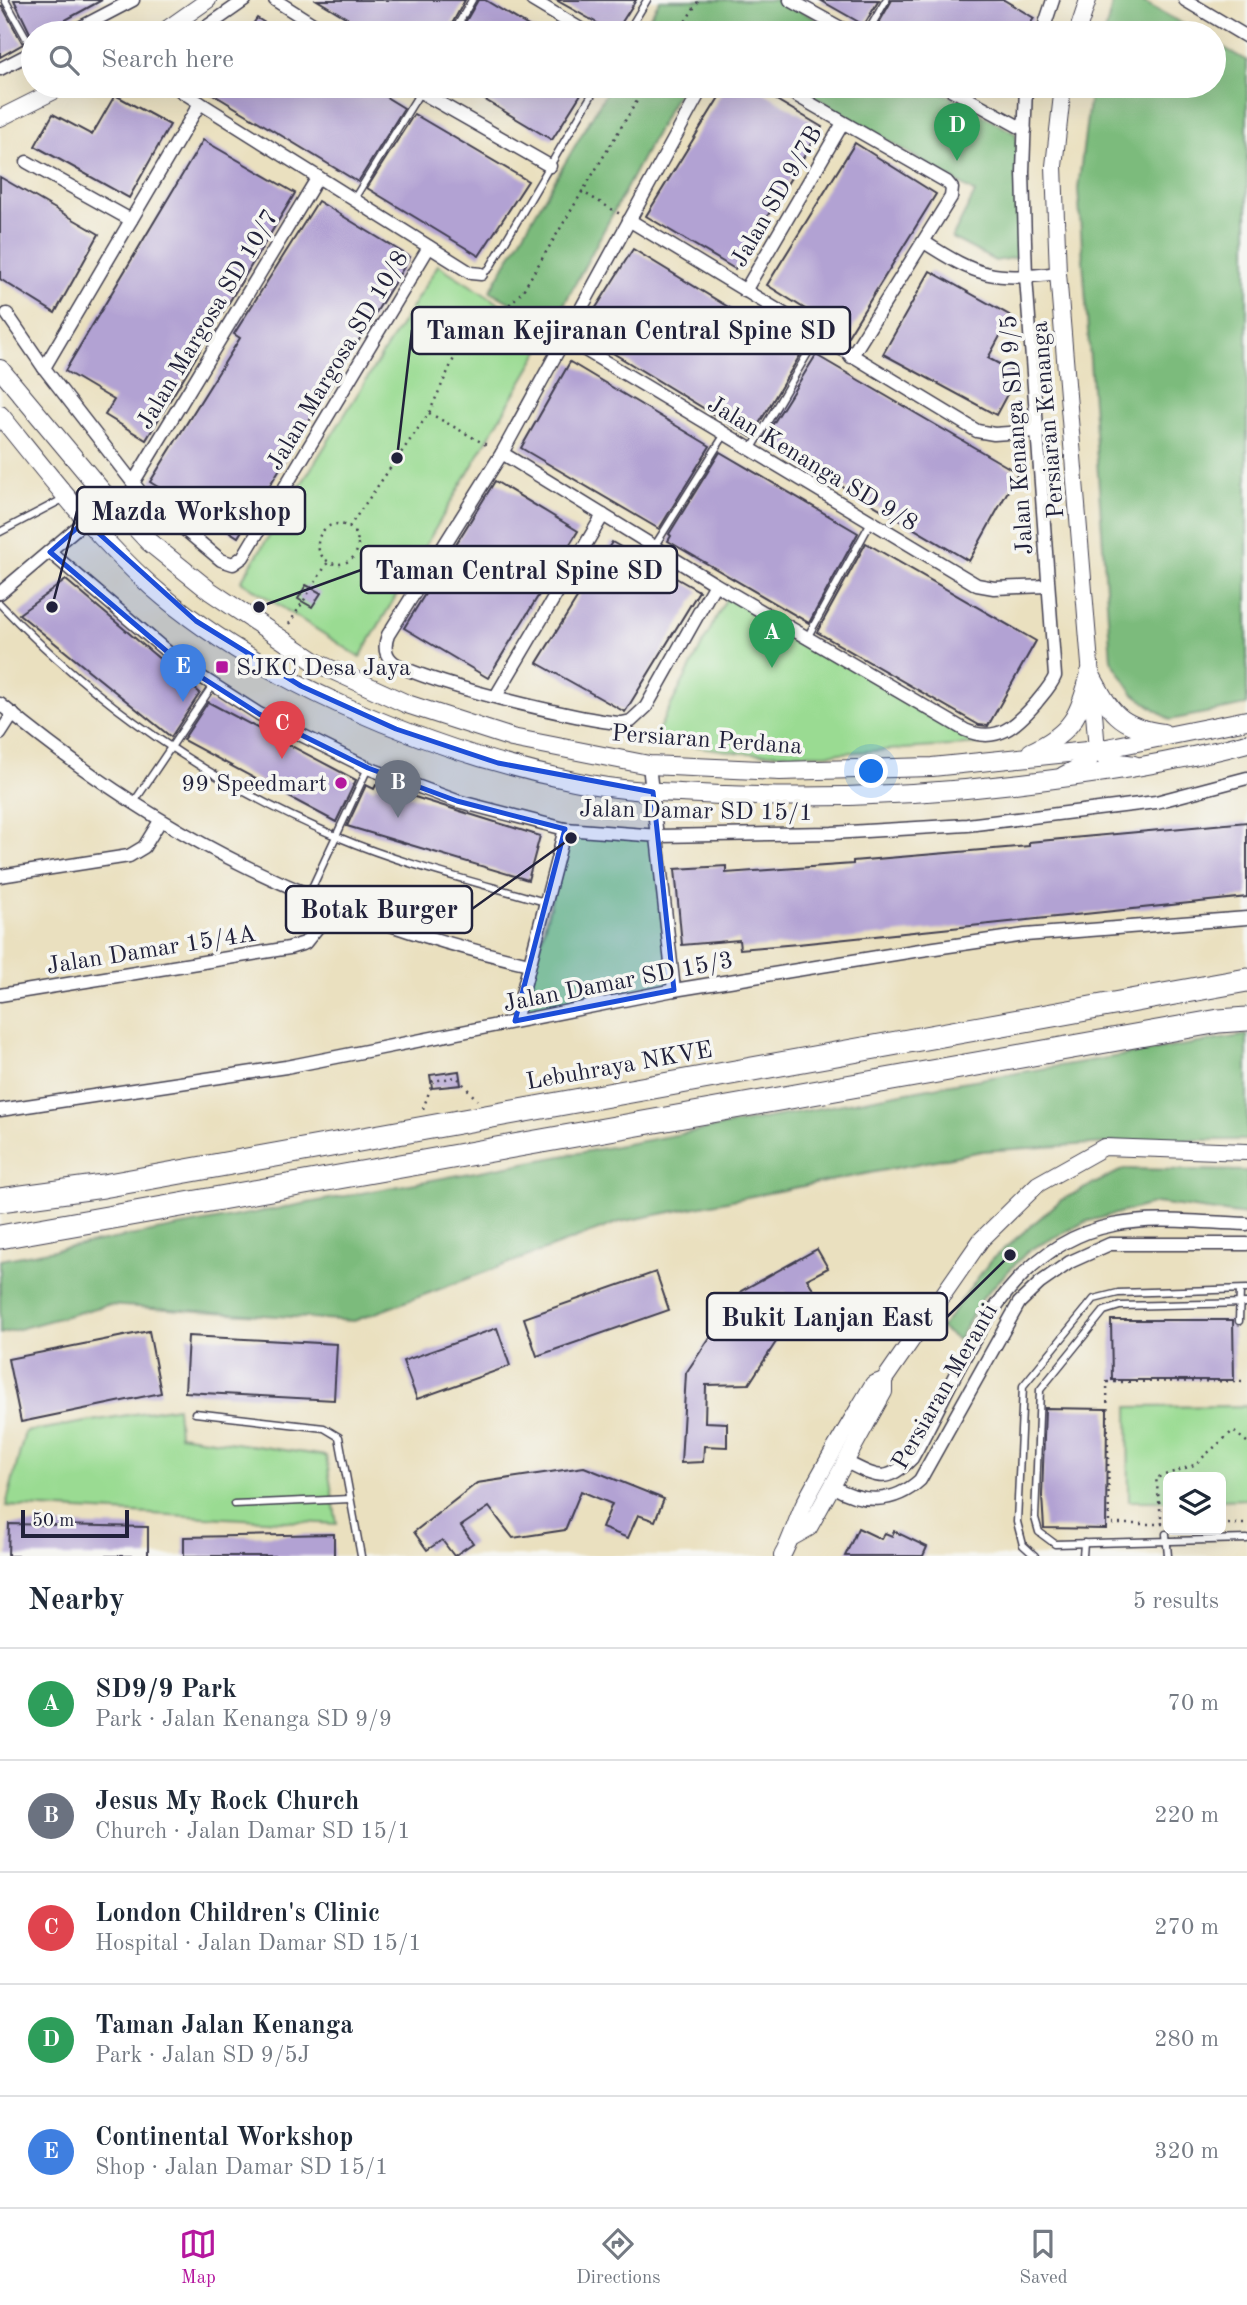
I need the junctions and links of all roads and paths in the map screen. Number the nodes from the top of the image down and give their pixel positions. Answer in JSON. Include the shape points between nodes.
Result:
{"nodes":[{"id":1,"x":5,"y":0,"type":"edge"},
{"id":2,"x":134,"y":0,"type":"edge"},
{"id":3,"x":208,"y":0,"type":"edge"},
{"id":4,"x":245,"y":0,"type":"edge"},
{"id":5,"x":275,"y":0,"type":"edge"},
{"id":6,"x":472,"y":0,"type":"edge"},
{"id":7,"x":531,"y":0,"type":"edge"},
{"id":8,"x":647,"y":0,"type":"edge"},
{"id":9,"x":699,"y":0,"type":"edge"},
{"id":10,"x":790,"y":0,"type":"edge"},
{"id":11,"x":886,"y":0,"type":"edge"},
{"id":12,"x":1053,"y":0,"type":"edge"},
{"id":13,"x":1088,"y":0,"type":"edge"},
{"id":14,"x":1185,"y":0,"type":"edge"},
{"id":15,"x":93,"y":21,"type":"edge"},
{"id":16,"x":177,"y":21,"type":"edge"},
{"id":17,"x":215,"y":21,"type":"edge"},
{"id":18,"x":308,"y":21,"type":"edge"},
{"id":19,"x":460,"y":21,"type":"edge"},
{"id":20,"x":567,"y":21,"type":"edge"},
{"id":21,"x":634,"y":21,"type":"edge"},
{"id":22,"x":686,"y":21,"type":"edge"},
{"id":23,"x":828,"y":21,"type":"edge"},
{"id":24,"x":874,"y":21,"type":"edge"},
{"id":25,"x":1046,"y":21,"type":"edge"},
{"id":26,"x":1081,"y":21,"type":"edge"},
{"id":27,"x":1220,"y":21,"type":"edge"},
{"id":28,"x":1226,"y":24,"type":"edge"},
{"id":29,"x":21,"y":29,"type":"edge"},
{"id":30,"x":1247,"y":37,"type":"edge"},
{"id":31,"x":21,"y":58,"type":"edge"},
{"id":32,"x":0,"y":69,"type":"edge"},
{"id":33,"x":40,"y":98,"type":"edge"},
{"id":34,"x":193,"y":98,"type":"edge"},
{"id":35,"x":412,"y":98,"type":"edge"},
{"id":36,"x":435,"y":98,"type":"edge"},
{"id":37,"x":590,"y":98,"type":"edge"},
{"id":38,"x":638,"y":98,"type":"edge"},
{"id":39,"x":696,"y":98,"type":"edge"},
{"id":40,"x":800,"y":98,"type":"edge"},
{"id":41,"x":967,"y":98,"type":"edge"},
{"id":42,"x":1026,"y":98,"type":"edge"},
{"id":43,"x":1062,"y":98,"type":"edge"},
{"id":44,"x":200,"y":103,"type":"junction"},
{"id":45,"x":0,"y":118,"type":"edge"},
{"id":46,"x":843,"y":123,"type":"junction"},
{"id":47,"x":1025,"y":130,"type":"junction"},
{"id":48,"x":27,"y":162,"type":"dead end"},
{"id":49,"x":550,"y":166,"type":"junction"},
{"id":50,"x":318,"y":177,"type":"junction"},
{"id":51,"x":580,"y":191,"type":"junction"},
{"id":52,"x":354,"y":199,"type":"junction"},
{"id":53,"x":606,"y":206,"type":"dead end"},
{"id":54,"x":131,"y":220,"type":"junction"},
{"id":55,"x":629,"y":220,"type":"junction"},
{"id":56,"x":924,"y":242,"type":"junction"},
{"id":57,"x":429,"y":247,"type":"junction"},
{"id":58,"x":1058,"y":273,"type":"junction"},
{"id":59,"x":481,"y":274,"type":"joint"},
{"id":60,"x":1026,"y":277,"type":"junction"},
{"id":61,"x":745,"y":291,"type":"junction"},
{"id":62,"x":7,"y":314,"type":"dead end"},
{"id":63,"x":818,"y":336,"type":"junction"},
{"id":64,"x":567,"y":340,"type":"junction"},
{"id":65,"x":852,"y":357,"type":"junction"},
{"id":66,"x":44,"y":368,"type":"junction"},
{"id":67,"x":0,"y":369,"type":"edge"},
{"id":68,"x":429,"y":413,"type":"junction"},
{"id":69,"x":0,"y":415,"type":"edge"},
{"id":70,"x":1036,"y":431,"type":"junction"},
{"id":71,"x":724,"y":434,"type":"junction"},
{"id":72,"x":751,"y":450,"type":"junction"},
{"id":73,"x":502,"y":453,"type":"junction"},
{"id":74,"x":133,"y":483,"type":"junction"},
{"id":75,"x":67,"y":497,"type":"junction"},
{"id":76,"x":603,"y":515,"type":"junction"},
{"id":77,"x":85,"y":521,"type":"junction"},
{"id":78,"x":871,"y":522,"type":"junction"},
{"id":79,"x":349,"y":527,"type":"junction"},
{"id":80,"x":0,"y":533,"type":"edge"},
{"id":81,"x":654,"y":547,"type":"junction"},
{"id":82,"x":50,"y":552,"type":"junction"},
{"id":83,"x":328,"y":562,"type":"junction"},
{"id":84,"x":715,"y":584,"type":"junction"},
{"id":85,"x":1047,"y":586,"type":"junction"},
{"id":86,"x":0,"y":593,"type":"edge"},
{"id":87,"x":0,"y":604,"type":"edge"},
{"id":88,"x":808,"y":636,"type":"junction"},
{"id":89,"x":280,"y":638,"type":"junction"},
{"id":90,"x":1090,"y":673,"type":"junction"},
{"id":91,"x":213,"y":685,"type":"junction"},
{"id":92,"x":496,"y":696,"type":"junction"},
{"id":93,"x":0,"y":704,"type":"edge"},
{"id":94,"x":407,"y":705,"type":"junction"},
{"id":95,"x":13,"y":714,"type":"junction"},
{"id":96,"x":1247,"y":720,"type":"edge"},
{"id":97,"x":396,"y":729,"type":"junction"},
{"id":98,"x":0,"y":734,"type":"edge"},
{"id":99,"x":1181,"y":734,"type":"junction"},
{"id":100,"x":1247,"y":743,"type":"edge"},
{"id":101,"x":171,"y":747,"type":"junction"},
{"id":102,"x":1097,"y":750,"type":"junction"},
{"id":103,"x":1019,"y":758,"type":"junction"},
{"id":104,"x":649,"y":765,"type":"junction"},
{"id":105,"x":1142,"y":765,"type":"junction"},
{"id":106,"x":368,"y":768,"type":"junction"},
{"id":107,"x":1247,"y":778,"type":"edge"},
{"id":108,"x":1056,"y":779,"type":"junction"},
{"id":109,"x":653,"y":792,"type":"junction"},
{"id":110,"x":133,"y":804,"type":"junction"},
{"id":111,"x":159,"y":821,"type":"junction"},
{"id":112,"x":565,"y":829,"type":"junction"},
{"id":113,"x":659,"y":836,"type":"junction"},
{"id":114,"x":338,"y":837,"type":"junction"},
{"id":115,"x":0,"y":876,"type":"edge"},
{"id":116,"x":308,"y":896,"type":"junction"},
{"id":117,"x":545,"y":902,"type":"junction"},
{"id":118,"x":334,"y":907,"type":"junction"},
{"id":119,"x":1247,"y":918,"type":"edge"},
{"id":120,"x":529,"y":964,"type":"junction"},
{"id":121,"x":1247,"y":980,"type":"edge"},
{"id":122,"x":674,"y":990,"type":"junction"},
{"id":123,"x":0,"y":995,"type":"edge"},
{"id":124,"x":1247,"y":1019,"type":"edge"},
{"id":125,"x":515,"y":1021,"type":"junction"},
{"id":126,"x":0,"y":1110,"type":"edge"},
{"id":127,"x":490,"y":1115,"type":"junction"},
{"id":128,"x":417,"y":1128,"type":"junction"},
{"id":129,"x":1247,"y":1152,"type":"edge"},
{"id":130,"x":0,"y":1200,"type":"edge"},
{"id":131,"x":1247,"y":1224,"type":"edge"},
{"id":132,"x":0,"y":1237,"type":"edge"},
{"id":133,"x":1247,"y":1244,"type":"edge"},
{"id":134,"x":1243,"y":1289,"type":"edge"},
{"id":135,"x":1243,"y":1303,"type":"edge"},
{"id":136,"x":1239,"y":1321,"type":"dead end"},
{"id":137,"x":884,"y":1380,"type":"junction"},
{"id":138,"x":1247,"y":1381,"type":"edge"},
{"id":139,"x":195,"y":1413,"type":"dead end"},
{"id":140,"x":846,"y":1429,"type":"junction"},
{"id":141,"x":1036,"y":1439,"type":"junction"},
{"id":142,"x":1018,"y":1442,"type":"junction"},
{"id":143,"x":1247,"y":1442,"type":"edge"},
{"id":144,"x":837,"y":1474,"type":"junction"},
{"id":145,"x":350,"y":1499,"type":"junction"},
{"id":146,"x":806,"y":1500,"type":"junction"},
{"id":147,"x":234,"y":1504,"type":"dead end"},
{"id":148,"x":1162,"y":1524,"type":"joint"},
{"id":149,"x":1226,"y":1524,"type":"edge"},
{"id":150,"x":1247,"y":1524,"type":"edge"},
{"id":151,"x":793,"y":1537,"type":"junction"},
{"id":152,"x":1167,"y":1537,"type":"junction"},
{"id":153,"x":1247,"y":1539,"type":"edge"},
{"id":154,"x":1084,"y":1543,"type":"junction"},
{"id":155,"x":361,"y":1556,"type":"edge"},
{"id":156,"x":782,"y":1556,"type":"edge"},
{"id":157,"x":1035,"y":1556,"type":"edge"},
{"id":158,"x":1083,"y":1556,"type":"edge"},
{"id":159,"x":1168,"y":1556,"type":"edge"}],
"edges":[{"from":1,"to":29,"type":"lane"},
{"from":2,"to":15,"type":"street"},
{"from":3,"to":16,"type":"street"},
{"from":4,"to":17,"type":"street"},
{"from":5,"to":18,"type":"street"},
{"from":6,"to":19,"type":"lane"},
{"from":7,"to":20,"type":"street"},
{"from":8,"to":21,"type":"lane"},
{"from":9,"to":22,"type":"path"},
{"from":10,"to":23,"type":"street"},
{"from":11,"to":24,"type":"lane"},
{"from":12,"to":25,"type":"street"},
{"from":13,"to":26,"type":"street"},
{"from":14,"to":27,"type":"street"},
{"from":28,"to":30,"type":"street"},
{"from":31,"to":32,"type":"street"},
{"from":33,"to":45,"type":"street"},
{"from":34,"to":44,"type":"street"},
{"from":35,"to":52,"type":"lane"},
{"from":36,"to":49,"type":"street"},
{"from":37,"to":49,"type":"lane"},
{"from":38,"to":51,"type":"path"},
{"from":39,"to":55,"type":"street"},
{"from":40,"to":46,"type":"street"},
{"from":41,"to":47,"type":"street"},
{"from":42,"to":47,"type":"street","name":"Jalan Kenanga SD 9/5"},
{"from":43,"to":58,"type":"street","name":"Persiaran Kenanga","via":[[1055,166]]},
{"from":44,"to":50,"type":"street"},
{"from":44,"to":54,"type":"street"},
{"from":46,"to":56,"type":"street","via":[[950,185],[951,197]]},
{"from":46,"to":61,"type":"street","name":"Jalan SD 9/7B"},
{"from":47,"to":60,"type":"street","name":"Jalan Kenanga SD 9/5"},
{"from":48,"to":54,"type":"street"},
{"from":49,"to":59,"type":"lane","via":[[489,269]]},
{"from":50,"to":52,"type":"street"},
{"from":50,"to":74,"type":"street","name":"Jalan Margosa SD 10/7"},
{"from":51,"to":53,"type":"path"},
{"from":51,"to":68,"type":"path","via":[[522,292],[494,320],[464,334]]},
{"from":52,"to":57,"type":"street"},
{"from":54,"to":66,"type":"street"},
{"from":55,"to":61,"type":"street"},
{"from":55,"to":64,"type":"street"},
{"from":56,"to":60,"type":"street","via":[[975,273]]},
{"from":56,"to":65,"type":"street"},
{"from":57,"to":59,"type":"street","via":[[471,273]]},
{"from":57,"to":74,"type":"street","name":"Jalan Margosa SD 10/8","via":[[243,557],[233,564],[221,561]]},
{"from":58,"to":60,"type":"street"},
{"from":58,"to":90,"type":"street","name":"Persiaran Kenanga"},
{"from":60,"to":70,"type":"street","name":"Jalan Kenanga SD 9/5"},
{"from":61,"to":63,"type":"street"},
{"from":62,"to":66,"type":"street"},
{"from":63,"to":65,"type":"street"},
{"from":63,"to":72,"type":"lane"},
{"from":64,"to":71,"type":"street","name":"Jalan Kenanga SD 9/8"},
{"from":64,"to":73,"type":"street"},
{"from":65,"to":70,"type":"street","via":[[977,431]]},
{"from":66,"to":74,"type":"street"},
{"from":67,"to":89,"type":"main road","name":"Persiaran Perdana","via":[[149,542]]},
{"from":68,"to":73,"type":"path"},
{"from":68,"to":79,"type":"path"},
{"from":69,"to":75,"type":"main road","name":"Persiaran Perdana"},
{"from":70,"to":85,"type":"street","name":"Jalan Kenanga SD 9/5"},
{"from":71,"to":72,"type":"street","name":"Jalan Kenanga SD 9/8"},
{"from":71,"to":81,"type":"lane"},
{"from":72,"to":78,"type":"street","name":"Jalan Kenanga SD 9/8"},
{"from":73,"to":76,"type":"street"},
{"from":73,"to":92,"type":"street","via":[[388,635],[386,649],[393,662],[410,671]]},
{"from":75,"to":77,"type":"main road","name":"Persiaran Perdana"},
{"from":75,"to":80,"type":"lane"},
{"from":76,"to":81,"type":"street"},
{"from":76,"to":92,"type":"street"},
{"from":77,"to":82,"type":"street"},
{"from":77,"to":97,"type":"main road","name":"Persiaran Perdana","via":[[151,586],[196,621],[301,686]]},
{"from":78,"to":85,"type":"street","name":"Jalan Kenanga SD 9/8","via":[[984,588]]},
{"from":78,"to":88,"type":"lane"},
{"from":79,"to":83,"type":"path","via":[[358,540],[355,556],[341,564]]},
{"from":79,"to":83,"type":"path","via":[[330,525],[320,534],[320,553]]},
{"from":81,"to":84,"type":"street"},
{"from":82,"to":86,"type":"street"},
{"from":82,"to":91,"type":"street","name":"Jalan Damar SD 15/1","via":[[184,666]]},
{"from":83,"to":89,"type":"path"},
{"from":84,"to":88,"type":"street"},
{"from":84,"to":92,"type":"street","via":[[646,707],[631,721],[612,723]]},
{"from":85,"to":88,"type":"street","name":"Jalan Kenanga SD 9/5","via":[[1053,683],[1016,726],[991,736],[977,735]]},
{"from":87,"to":101,"type":"lane","via":[[83,684]]},
{"from":89,"to":94,"type":"main road","name":"Persiaran Perdana","via":[[317,663]]},
{"from":90,"to":99,"type":"main road","via":[[1119,719],[1137,729]]},
{"from":90,"to":102,"type":"street","name":"Persiaran Kenanga"},
{"from":90,"to":103,"type":"main road","via":[[1073,723],[1060,737]]},
{"from":91,"to":101,"type":"lane"},
{"from":91,"to":106,"type":"street","name":"Jalan Damar SD 15/1","via":[[259,714]]},
{"from":93,"to":95,"type":"street"},
{"from":94,"to":97,"type":"main road"},
{"from":94,"to":104,"type":"main road","name":"Persiaran Perdana","via":[[512,738]]},
{"from":95,"to":98,"type":"street"},
{"from":95,"to":110,"type":"street"},
{"from":96,"to":99,"type":"main road","name":"Persiaran Perdana"},
{"from":97,"to":109,"type":"main road","name":"Persiaran Perdana","via":[[498,763],[577,782]]},
{"from":99,"to":102,"type":"main road","name":"Persiaran Perdana"},
{"from":100,"to":105,"type":"main road","name":"Persiaran Perdana"},
{"from":101,"to":110,"type":"lane"},
{"from":101,"to":114,"type":"lane"},
{"from":102,"to":103,"type":"main road","name":"Persiaran Perdana"},
{"from":102,"to":105,"type":"street","via":[[1106,760]]},
{"from":102,"to":108,"type":"street","via":[[1088,762]]},
{"from":103,"to":104,"type":"main road","name":"Persiaran Perdana","via":[[932,768],[780,771]]},
{"from":104,"to":109,"type":"street"},
{"from":105,"to":108,"type":"main road","name":"Persiaran Perdana"},
{"from":106,"to":112,"type":"street","name":"Jalan Damar SD 15/1","via":[[457,801]]},
{"from":106,"to":114,"type":"lane"},
{"from":107,"to":113,"type":"street","name":"Jalan Damar SD 15/1","via":[[1156,802],[967,825]]},
{"from":108,"to":109,"type":"main road","name":"Persiaran Perdana","via":[[927,795],[769,797]]},
{"from":109,"to":113,"type":"street"},
{"from":110,"to":111,"type":"street"},
{"from":111,"to":115,"type":"street","via":[[144,847],[129,856]]},
{"from":111,"to":116,"type":"street"},
{"from":112,"to":113,"type":"street","name":"Jalan Damar SD 15/1"},
{"from":112,"to":117,"type":"street"},
{"from":113,"to":122,"type":"street"},
{"from":114,"to":116,"type":"lane"},
{"from":114,"to":117,"type":"lane"},
{"from":116,"to":118,"type":"street"},
{"from":117,"to":120,"type":"street"},
{"from":118,"to":120,"type":"street","via":[[440,942]]},
{"from":118,"to":123,"type":"street","name":"Jalan Damar 15/4A","via":[[305,943],[289,948]]},
{"from":119,"to":122,"type":"street","name":"Jalan Damar SD 15/3","via":[[1025,935]]},
{"from":120,"to":125,"type":"street"},
{"from":121,"to":127,"type":"highway","name":"Lebuhraya NKVE"},
{"from":122,"to":125,"type":"street","name":"Jalan Damar SD 15/3"},
{"from":124,"to":132,"type":"highway"},
{"from":125,"to":126,"type":"street","name":"Jalan Damar SD 15/3","via":[[286,1067]]},
{"from":127,"to":128,"type":"highway","name":"Lebuhraya NKVE"},
{"from":127,"to":128,"type":"path","via":[[457,1077],[433,1081]]},
{"from":128,"to":130,"type":"highway","name":"Lebuhraya NKVE","via":[[117,1184]]},
{"from":129,"to":137,"type":"street","name":"Persiaran Meranti","via":[[1104,1147],[1038,1184],[981,1240]]},
{"from":131,"to":144,"type":"street","name":"Persiaran Meranti","via":[[1114,1224],[1062,1245],[1026,1269],[999,1300],[912,1458],[901,1470],[889,1477]]},
{"from":133,"to":144,"type":"street","name":"Persiaran Meranti","via":[[1110,1244],[1070,1262],[1019,1303],[920,1480],[898,1495],[876,1499],[850,1497]]},
{"from":134,"to":135,"type":"lane"},
{"from":134,"to":142,"type":"lane","via":[[1118,1293],[1094,1299],[1023,1386]]},
{"from":135,"to":136,"type":"lane"},
{"from":135,"to":141,"type":"lane","via":[[1121,1306],[1104,1311],[1040,1390]]},
{"from":137,"to":140,"type":"street","name":"Persiaran Meranti","via":[[873,1384]]},
{"from":137,"to":144,"type":"street","name":"Persiaran Meranti","via":[[884,1392]]},
{"from":138,"to":148,"type":"path","via":[[1107,1382],[1109,1524]]},
{"from":139,"to":145,"type":"lane","via":[[324,1428],[339,1437]]},
{"from":140,"to":144,"type":"street"},
{"from":140,"to":146,"type":"street","name":"Persiaran Meranti"},
{"from":141,"to":142,"type":"lane"},
{"from":141,"to":154,"type":"lane","via":[[1038,1532],[1055,1544]]},
{"from":142,"to":157,"type":"lane","via":[[1017,1522],[1023,1545]]},
{"from":143,"to":148,"type":"path","via":[[1233,1431],[1194,1465],[1156,1478]]},
{"from":144,"to":146,"type":"street","via":[[826,1479],[816,1497]]},
{"from":144,"to":151,"type":"street","name":"Persiaran Meranti","via":[[809,1528]]},
{"from":145,"to":147,"type":"lane"},
{"from":145,"to":155,"type":"lane"},
{"from":146,"to":151,"type":"street","name":"Persiaran Meranti"},
{"from":149,"to":150,"type":"path"},
{"from":151,"to":156,"type":"street","name":"Persiaran Meranti"},
{"from":152,"to":153,"type":"lane"},
{"from":152,"to":154,"type":"lane"},
{"from":152,"to":159,"type":"lane"},
{"from":154,"to":158,"type":"lane"}]}
